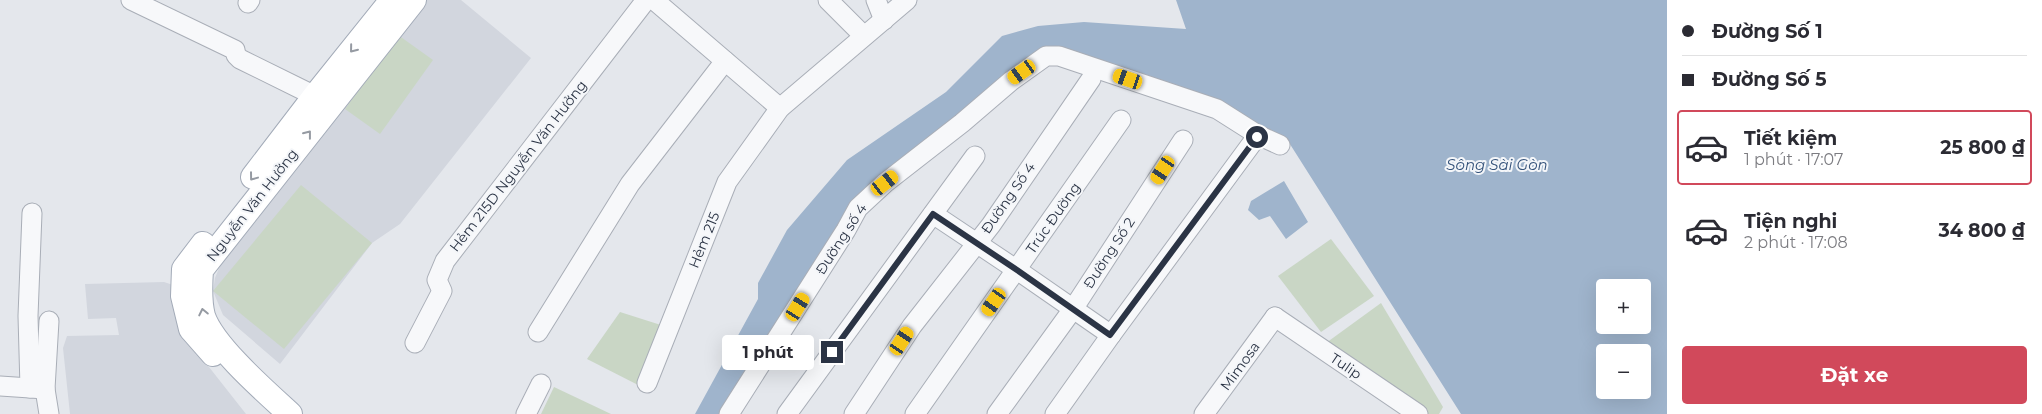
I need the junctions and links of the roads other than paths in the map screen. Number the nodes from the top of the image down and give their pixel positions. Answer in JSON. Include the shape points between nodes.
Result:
{"nodes":[{"id":1,"x":131,"y":0,"type":"edge"},
{"id":2,"x":414,"y":0,"type":"edge"},
{"id":3,"x":646,"y":0,"type":"edge"},
{"id":4,"x":654,"y":0,"type":"edge"},
{"id":5,"x":828,"y":0,"type":"edge"},
{"id":6,"x":876,"y":0,"type":"edge"},
{"id":7,"x":907,"y":0,"type":"edge"},
{"id":8,"x":391,"y":11,"type":"edge"},
{"id":9,"x":884,"y":20,"type":"junction"},
{"id":10,"x":864,"y":36,"type":"junction"},
{"id":11,"x":725,"y":61,"type":"junction"},
{"id":12,"x":1097,"y":73,"type":"junction"},
{"id":13,"x":315,"y":96,"type":"junction"},
{"id":14,"x":780,"y":108,"type":"junction"},
{"id":15,"x":1121,"y":120,"type":"dead end"},
{"id":16,"x":1258,"y":135,"type":"junction"},
{"id":17,"x":1183,"y":140,"type":"dead end"},
{"id":18,"x":1280,"y":145,"type":"dead end"},
{"id":19,"x":975,"y":156,"type":"dead end"},
{"id":20,"x":32,"y":213,"type":"dead end"},
{"id":21,"x":933,"y":214,"type":"junction"},
{"id":22,"x":977,"y":242,"type":"junction"},
{"id":23,"x":1017,"y":270,"type":"junction"},
{"id":24,"x":1073,"y":309,"type":"junction"},
{"id":25,"x":1280,"y":315,"type":"joint"},
{"id":26,"x":49,"y":321,"type":"dead end"},
{"id":27,"x":538,"y":332,"type":"dead end"},
{"id":28,"x":1110,"y":335,"type":"junction"},
{"id":29,"x":415,"y":343,"type":"dead end"},
{"id":30,"x":647,"y":383,"type":"dead end"},
{"id":31,"x":542,"y":384,"type":"dead end"},
{"id":32,"x":0,"y":386,"type":"edge"},
{"id":33,"x":38,"y":388,"type":"junction"},
{"id":34,"x":49,"y":414,"type":"edge"},
{"id":35,"x":272,"y":414,"type":"edge"},
{"id":36,"x":290,"y":414,"type":"edge"},
{"id":37,"x":526,"y":414,"type":"edge"},
{"id":38,"x":729,"y":414,"type":"edge"},
{"id":39,"x":786,"y":414,"type":"edge"},
{"id":40,"x":854,"y":414,"type":"edge"},
{"id":41,"x":915,"y":414,"type":"edge"},
{"id":42,"x":997,"y":414,"type":"edge"},
{"id":43,"x":1055,"y":414,"type":"edge"},
{"id":44,"x":1204,"y":414,"type":"edge"},
{"id":45,"x":1418,"y":414,"type":"edge"}],
"edges":[{"from":1,"to":13,"type":"street","via":[[235,50],[240,59]]},
{"from":2,"to":8,"type":"main road","name":"Nguyễn Văn Hưởng"},
{"from":3,"to":29,"type":"street","name":"Hẻm 215D Nguyễn Văn Hưởng","via":[[445,261],[437,280],[442,291]]},
{"from":4,"to":11,"type":"street"},
{"from":5,"to":10,"type":"street"},
{"from":6,"to":9,"type":"street"},
{"from":7,"to":9,"type":"street","name":"Hẻm 215"},
{"from":8,"to":13,"type":"main road","name":"Nguyễn Văn Hưởng","one_way":true},
{"from":36,"to":8,"type":"main road","name":"Nguyễn Văn Hưởng","one_way":true,"via":[[253,381],[208,328],[203,314],[201,270]]},
{"from":9,"to":10,"type":"street","name":"Hẻm 215"},
{"from":10,"to":14,"type":"street","name":"Hẻm 215"},
{"from":11,"to":14,"type":"street"},
{"from":11,"to":27,"type":"street","via":[[630,184]]},
{"from":12,"to":16,"type":"street","via":[[1217,109]]},
{"from":12,"to":22,"type":"street","name":"Đường Số 4"},
{"from":12,"to":38,"type":"street","name":"Đường số 4","via":[[1059,56],[1046,56],[1011,81],[858,208]]},
{"from":13,"to":35,"type":"main road","name":"Nguyễn Văn Hưởng","one_way":true,"via":[[184,269],[183,296],[191,329],[246,391]]},
{"from":14,"to":30,"type":"street","name":"Hẻm 215","via":[[727,182]]},
{"from":15,"to":23,"type":"street","name":"Trúc Đường"},
{"from":16,"to":18,"type":"street"},
{"from":16,"to":28,"type":"street"},
{"from":17,"to":24,"type":"street","name":"Đường Số 2"},
{"from":19,"to":21,"type":"street"},
{"from":20,"to":33,"type":"street","via":[[28,316]]},
{"from":21,"to":22,"type":"street"},
{"from":21,"to":39,"type":"street"},
{"from":22,"to":23,"type":"street"},
{"from":22,"to":40,"type":"street","name":"Đường Số 4","via":[[912,326]]},
{"from":23,"to":24,"type":"street"},
{"from":23,"to":41,"type":"street","name":"Trúc Đường"},
{"from":24,"to":28,"type":"street"},
{"from":24,"to":42,"type":"street","name":"Đường Số 2"},
{"from":25,"to":44,"type":"street","name":"Mimosa"},
{"from":25,"to":45,"type":"street","name":"Tulip"},
{"from":26,"to":33,"type":"street"},
{"from":28,"to":43,"type":"street"},
{"from":31,"to":37,"type":"street"},
{"from":32,"to":33,"type":"street"},
{"from":33,"to":34,"type":"street"}]}
